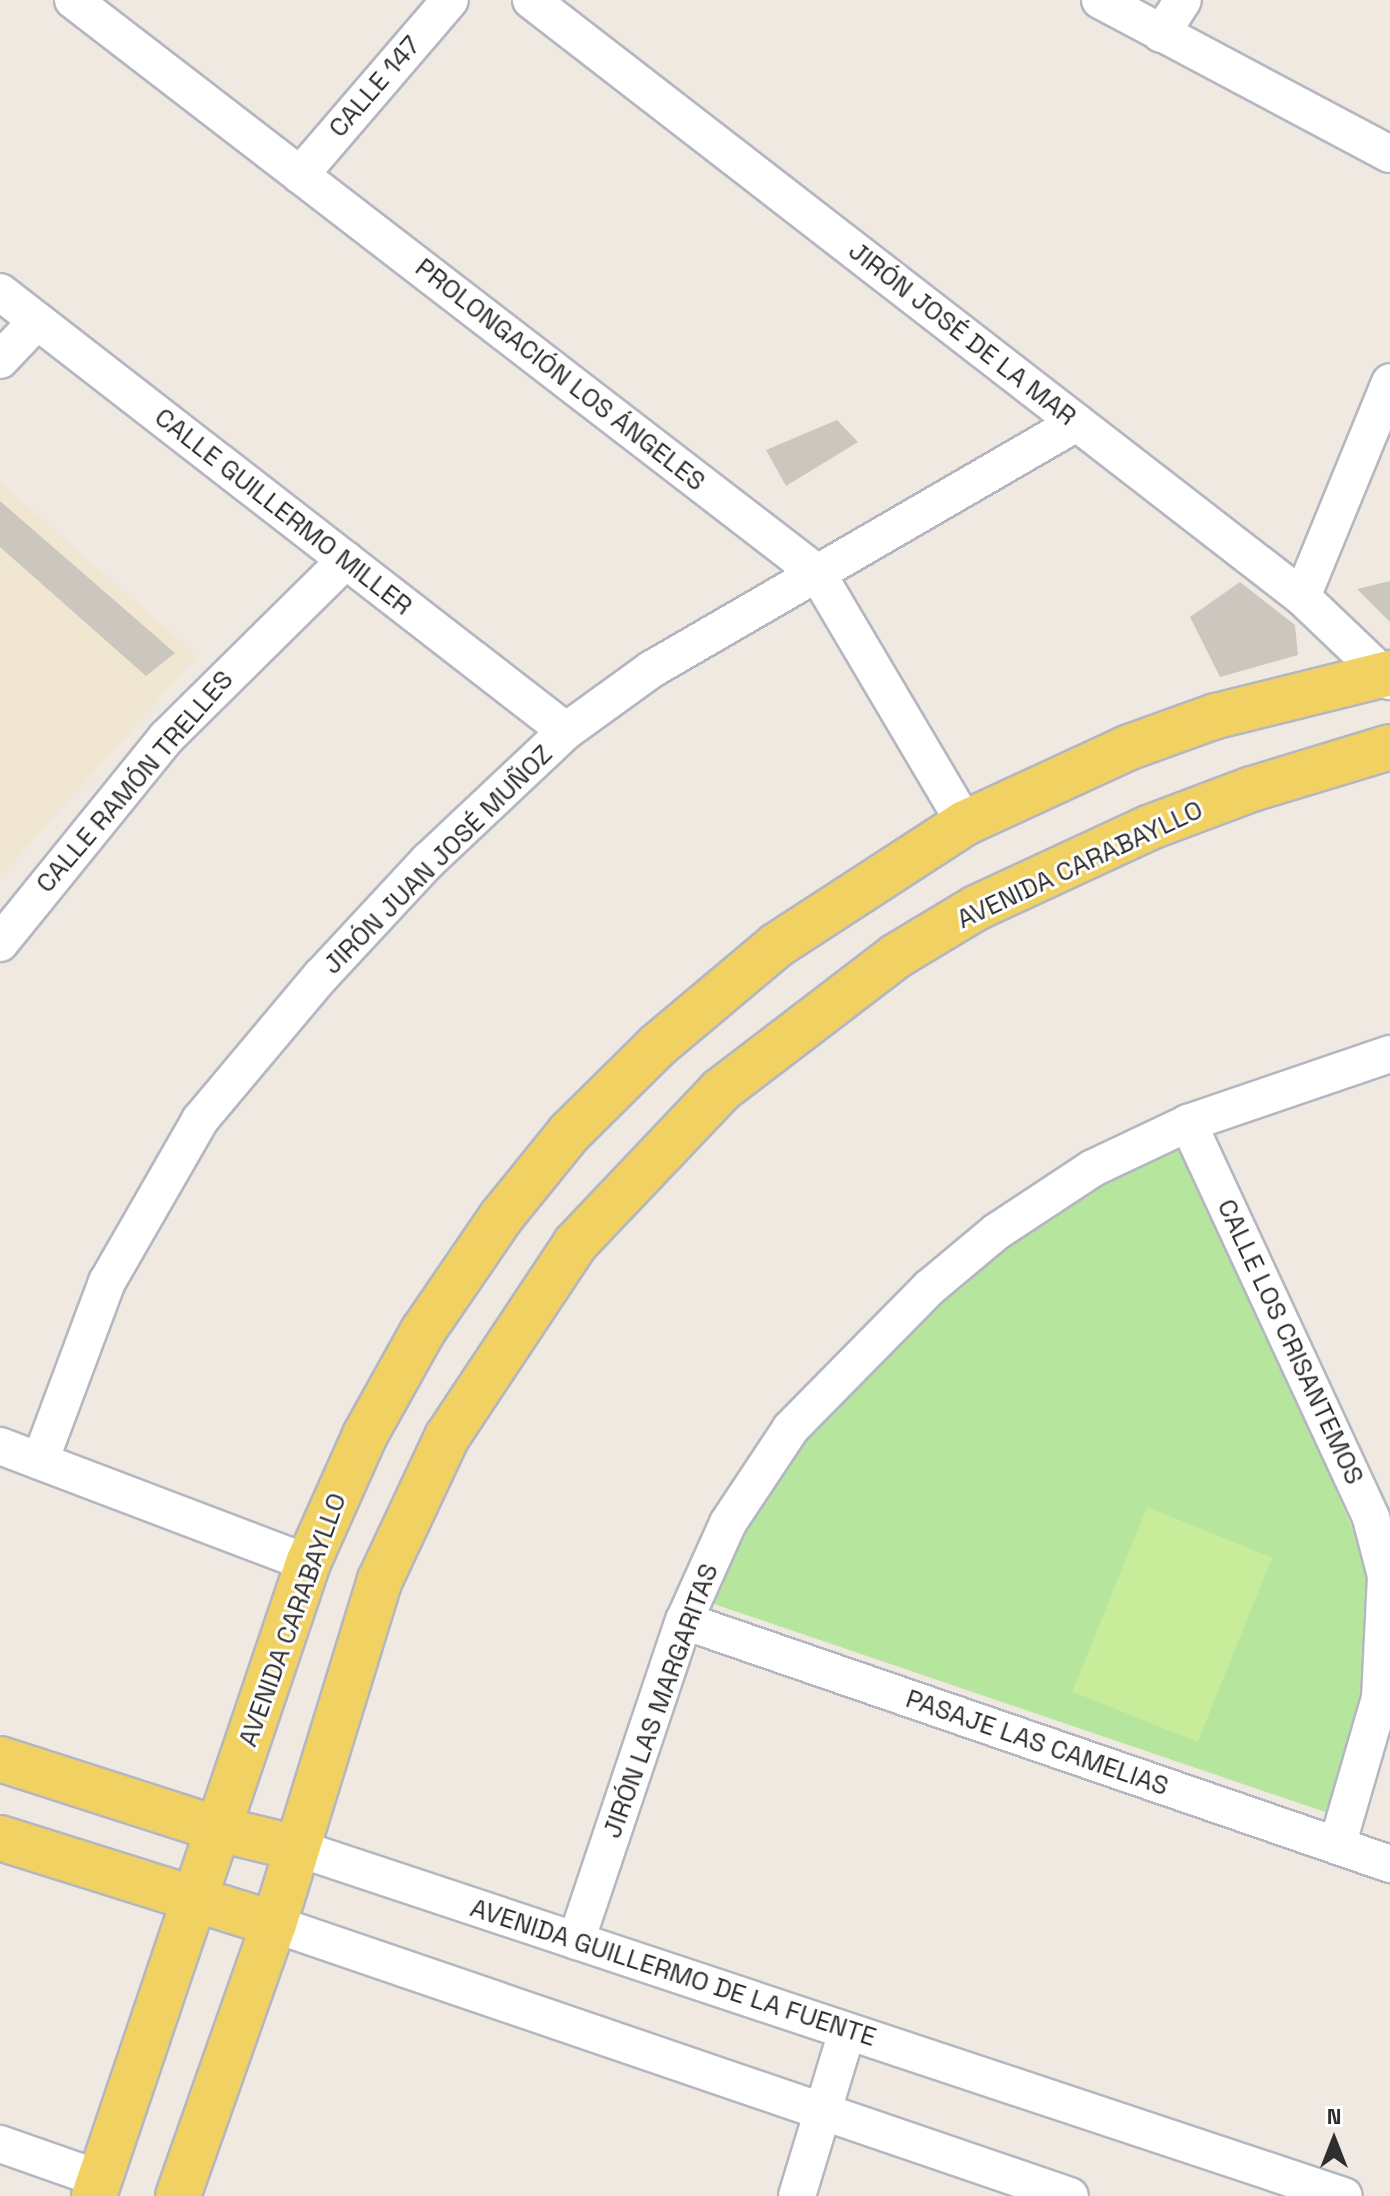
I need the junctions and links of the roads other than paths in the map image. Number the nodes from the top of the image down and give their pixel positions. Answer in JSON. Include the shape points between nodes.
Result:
{"nodes":[{"id":1,"x":73,"y":0,"type":"edge"},
{"id":2,"x":450,"y":0,"type":"edge"},
{"id":3,"x":531,"y":0,"type":"edge"},
{"id":4,"x":1100,"y":0,"type":"edge"},
{"id":5,"x":1183,"y":0,"type":"edge"},
{"id":6,"x":1161,"y":34,"type":"junction"},
{"id":7,"x":1390,"y":154,"type":"edge"},
{"id":8,"x":300,"y":175,"type":"junction"},
{"id":9,"x":0,"y":292,"type":"edge"},
{"id":10,"x":37,"y":321,"type":"junction"},
{"id":11,"x":0,"y":360,"type":"edge"},
{"id":12,"x":1390,"y":382,"type":"edge"},
{"id":13,"x":1077,"y":423,"type":"junction"},
{"id":14,"x":346,"y":560,"type":"junction"},
{"id":15,"x":817,"y":573,"type":"junction"},
{"id":16,"x":1302,"y":597,"type":"junction"},
{"id":17,"x":1389,"y":676,"type":"edge"},
{"id":18,"x":566,"y":731,"type":"junction"},
{"id":19,"x":1390,"y":747,"type":"edge"},
{"id":20,"x":965,"y":823,"type":"junction"},
{"id":21,"x":0,"y":943,"type":"edge"},
{"id":22,"x":1390,"y":1054,"type":"edge"},
{"id":23,"x":1188,"y":1123,"type":"junction"},
{"id":24,"x":0,"y":1446,"type":"edge"},
{"id":25,"x":40,"y":1461,"type":"junction"},
{"id":26,"x":308,"y":1563,"type":"junction"},
{"id":27,"x":684,"y":1621,"type":"junction"},
{"id":28,"x":0,"y":1759,"type":"edge"},
{"id":29,"x":218,"y":1829,"type":"junction"},
{"id":30,"x":0,"y":1838,"type":"edge"},
{"id":31,"x":1337,"y":1846,"type":"junction"},
{"id":32,"x":297,"y":1848,"type":"junction"},
{"id":33,"x":1390,"y":1864,"type":"edge"},
{"id":34,"x":194,"y":1901,"type":"junction"},
{"id":35,"x":274,"y":1924,"type":"junction"},
{"id":36,"x":576,"y":1941,"type":"junction"},
{"id":37,"x":847,"y":2031,"type":"junction"},
{"id":38,"x":824,"y":2112,"type":"junction"},
{"id":39,"x":0,"y":2144,"type":"edge"},
{"id":40,"x":97,"y":2187,"type":"edge"},
{"id":41,"x":178,"y":2196,"type":"edge"},
{"id":42,"x":797,"y":2196,"type":"edge"},
{"id":43,"x":1070,"y":2196,"type":"edge"},
{"id":44,"x":1344,"y":2196,"type":"edge"}],
"edges":[{"from":1,"to":8,"type":"street","name":"PROLONGACIÓN LOS ÁNGELES"},
{"from":2,"to":8,"type":"street","name":"CALLE 147"},
{"from":3,"to":13,"type":"street","name":"JIRÓN JOSÉ DE LA MAR"},
{"from":4,"to":6,"type":"street"},
{"from":5,"to":6,"type":"street"},
{"from":6,"to":7,"type":"street"},
{"from":8,"to":15,"type":"street","name":"PROLONGACIÓN LOS ÁNGELES"},
{"from":9,"to":10,"type":"street","name":"CALLE GUILLERMO MILLER"},
{"from":10,"to":11,"type":"street"},
{"from":10,"to":14,"type":"street","name":"CALLE GUILLERMO MILLER"},
{"from":12,"to":16,"type":"street"},
{"from":13,"to":15,"type":"street","name":"JIRÓN JUAN JOSÉ MUÑOZ"},
{"from":13,"to":16,"type":"street","name":"JIRÓN JOSÉ DE LA MAR"},
{"from":14,"to":18,"type":"street","name":"CALLE GUILLERMO MILLER"},
{"from":14,"to":21,"type":"street","name":"CALLE RAMÓN TRELLES","via":[[166,738]]},
{"from":15,"to":18,"type":"street","name":"JIRÓN JUAN JOSÉ MUÑOZ","via":[[652,669]]},
{"from":15,"to":20,"type":"street","name":"PROLONGACIÓN LOS ÁNGELES"},
{"from":16,"to":17,"type":"street","name":"JIRÓN JOSÉ DE LA MAR"},
{"from":17,"to":20,"type":"main road","name":"AVENIDA CARABAYLLO","via":[[1187,727],[1011,798]]},
{"from":18,"to":25,"type":"street","name":"JIRÓN JUAN JOSÉ MUÑOZ","via":[[428,861],[321,976],[200,1120],[107,1282]]},
{"from":19,"to":32,"type":"main road","name":"AVENIDA CARABAYLLO","via":[[1148,828],[976,908],[813,1015],[721,1090],[646,1165],[575,1244],[447,1437],[380,1580]]},
{"from":20,"to":26,"type":"main road","name":"AVENIDA CARABAYLLO","via":[[777,945],[658,1045],[569,1133],[501,1217],[423,1331],[365,1435]]},
{"from":22,"to":23,"type":"street","name":"JIRÓN LAS MARGARITAS"},
{"from":23,"to":27,"type":"street","name":"JIRÓN LAS MARGARITAS","via":[[1093,1168],[996,1232],[875,1341],[791,1428],[728,1523]]},
{"from":23,"to":31,"type":"street","name":"CALLE LOS CRISANTEMOS","via":[[1371,1518],[1386,1576],[1380,1698]]},
{"from":24,"to":25,"type":"street"},
{"from":25,"to":26,"type":"street"},
{"from":26,"to":29,"type":"main road","name":"AVENIDA CARABAYLLO"},
{"from":27,"to":31,"type":"street","name":"PASAJE LAS CAMELIAS"},
{"from":27,"to":36,"type":"street","name":"JIRÓN LAS MARGARITAS"},
{"from":28,"to":29,"type":"main road","name":"AVENIDA GUILLERMO DE LA FUENTE"},
{"from":29,"to":32,"type":"main road","name":"AVENIDA GUILLERMO DE LA FUENTE"},
{"from":29,"to":34,"type":"main road","name":"AVENIDA CARABAYLLO"},
{"from":30,"to":34,"type":"main road"},
{"from":31,"to":33,"type":"street","name":"PASAJE LAS CAMELIAS"},
{"from":32,"to":35,"type":"main road","name":"AVENIDA CARABAYLLO"},
{"from":32,"to":36,"type":"street","name":"AVENIDA GUILLERMO DE LA FUENTE"},
{"from":34,"to":35,"type":"main road"},
{"from":34,"to":40,"type":"main road","name":"AVENIDA CARABAYLLO"},
{"from":35,"to":38,"type":"street"},
{"from":35,"to":41,"type":"main road","name":"AVENIDA CARABAYLLO"},
{"from":36,"to":37,"type":"street","name":"AVENIDA GUILLERMO DE LA FUENTE"},
{"from":37,"to":38,"type":"street"},
{"from":37,"to":44,"type":"street","name":"AVENIDA GUILLERMO DE LA FUENTE"},
{"from":38,"to":42,"type":"street"},
{"from":38,"to":43,"type":"street"},
{"from":39,"to":40,"type":"street"}]}
